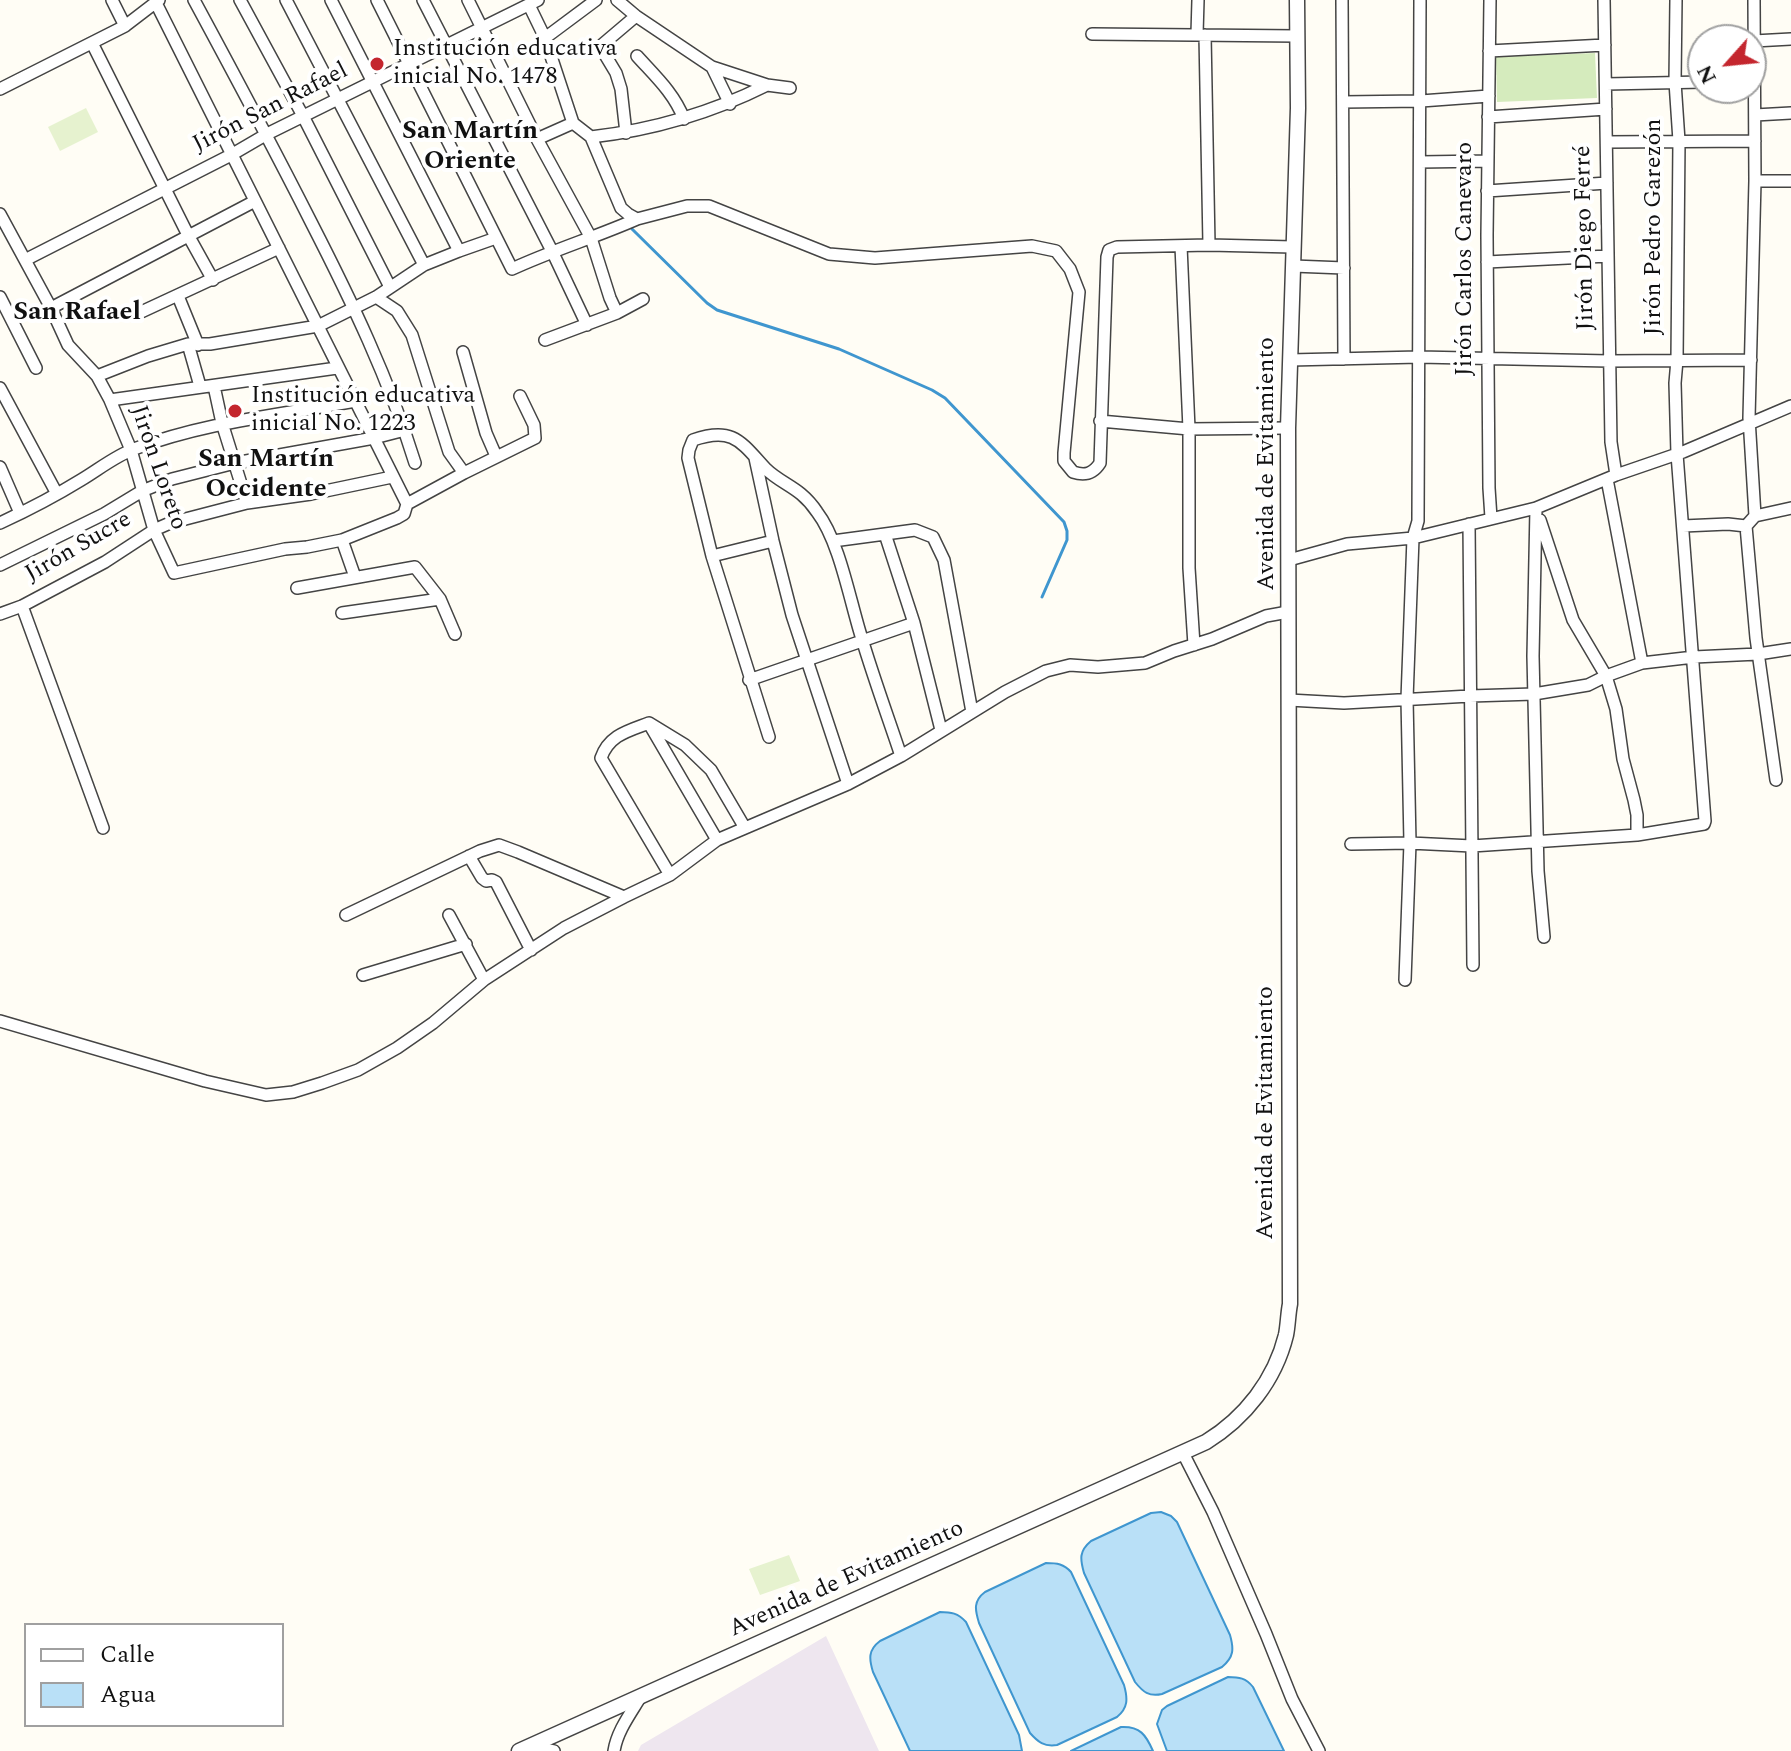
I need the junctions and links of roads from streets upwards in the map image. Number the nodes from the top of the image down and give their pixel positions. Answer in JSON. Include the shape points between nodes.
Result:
{"nodes":[{"id":1,"x":112,"y":0,"type":"edge"},
{"id":2,"x":194,"y":0,"type":"edge"},
{"id":3,"x":240,"y":0,"type":"edge"},
{"id":4,"x":286,"y":0,"type":"edge"},
{"id":5,"x":331,"y":0,"type":"edge"},
{"id":6,"x":377,"y":0,"type":"edge"},
{"id":7,"x":423,"y":0,"type":"edge"},
{"id":8,"x":468,"y":0,"type":"edge"},
{"id":9,"x":596,"y":0,"type":"edge"},
{"id":10,"x":617,"y":0,"type":"edge"},
{"id":11,"x":1198,"y":0,"type":"edge"},
{"id":12,"x":1297,"y":0,"type":"edge"},
{"id":13,"x":1342,"y":0,"type":"edge"},
{"id":14,"x":1420,"y":0,"type":"edge"},
{"id":15,"x":1490,"y":0,"type":"edge"},
{"id":16,"x":1604,"y":0,"type":"edge"},
{"id":17,"x":1676,"y":0,"type":"edge"},
{"id":18,"x":1754,"y":0,"type":"edge"},
{"id":19,"x":158,"y":2,"type":"edge"},
{"id":20,"x":534,"y":2,"type":"edge"},
{"id":21,"x":636,"y":16,"type":"junction"},
{"id":22,"x":1754,"y":24,"type":"edge"},
{"id":23,"x":125,"y":26,"type":"junction"},
{"id":24,"x":482,"y":27,"type":"junction"},
{"id":25,"x":1092,"y":34,"type":"dead end"},
{"id":26,"x":1201,"y":35,"type":"junction"},
{"id":27,"x":1297,"y":36,"type":"junction"},
{"id":28,"x":545,"y":38,"type":"junction"},
{"id":29,"x":1791,"y":39,"type":"edge"},
{"id":30,"x":1767,"y":40,"type":"edge"},
{"id":31,"x":92,"y":43,"type":"junction"},
{"id":32,"x":1605,"y":45,"type":"junction"},
{"id":33,"x":446,"y":46,"type":"junction"},
{"id":34,"x":1489,"y":51,"type":"junction"},
{"id":35,"x":637,"y":56,"type":"dead end"},
{"id":36,"x":409,"y":63,"type":"junction"},
{"id":37,"x":712,"y":67,"type":"junction"},
{"id":38,"x":372,"y":81,"type":"junction"},
{"id":39,"x":1675,"y":82,"type":"junction"},
{"id":40,"x":1687,"y":82,"type":"edge"},
{"id":41,"x":1606,"y":84,"type":"junction"},
{"id":42,"x":767,"y":85,"type":"junction"},
{"id":43,"x":790,"y":88,"type":"dead end"},
{"id":44,"x":0,"y":89,"type":"edge"},
{"id":45,"x":1489,"y":96,"type":"junction"},
{"id":46,"x":338,"y":99,"type":"junction"},
{"id":47,"x":1421,"y":101,"type":"junction"},
{"id":48,"x":1343,"y":102,"type":"junction"},
{"id":49,"x":730,"y":104,"type":"junction"},
{"id":50,"x":1754,"y":104,"type":"edge"},
{"id":51,"x":1606,"y":109,"type":"junction"},
{"id":52,"x":1791,"y":113,"type":"edge"},
{"id":53,"x":1755,"y":115,"type":"junction"},
{"id":54,"x":303,"y":116,"type":"junction"},
{"id":55,"x":1488,"y":117,"type":"junction"},
{"id":56,"x":684,"y":119,"type":"junction"},
{"id":57,"x":573,"y":123,"type":"junction"},
{"id":58,"x":626,"y":133,"type":"junction"},
{"id":59,"x":267,"y":134,"type":"junction"},
{"id":60,"x":591,"y":137,"type":"junction"},
{"id":61,"x":537,"y":139,"type":"junction"},
{"id":62,"x":1679,"y":141,"type":"junction"},
{"id":63,"x":1755,"y":141,"type":"junction"},
{"id":64,"x":1607,"y":142,"type":"junction"},
{"id":65,"x":231,"y":155,"type":"junction"},
{"id":66,"x":1487,"y":161,"type":"junction"},
{"id":67,"x":1420,"y":162,"type":"junction"},
{"id":68,"x":1755,"y":181,"type":"junction"},
{"id":69,"x":1791,"y":181,"type":"edge"},
{"id":70,"x":1607,"y":183,"type":"junction"},
{"id":71,"x":165,"y":188,"type":"junction"},
{"id":72,"x":1487,"y":191,"type":"junction"},
{"id":73,"x":255,"y":201,"type":"junction"},
{"id":74,"x":0,"y":214,"type":"edge"},
{"id":75,"x":637,"y":219,"type":"junction"},
{"id":76,"x":188,"y":235,"type":"junction"},
{"id":77,"x":496,"y":238,"type":"junction"},
{"id":78,"x":591,"y":238,"type":"junction"},
{"id":79,"x":1209,"y":245,"type":"junction"},
{"id":80,"x":1181,"y":246,"type":"junction"},
{"id":81,"x":1293,"y":247,"type":"junction"},
{"id":82,"x":279,"y":248,"type":"junction"},
{"id":83,"x":459,"y":251,"type":"junction"},
{"id":84,"x":552,"y":251,"type":"junction"},
{"id":85,"x":1608,"y":256,"type":"junction"},
{"id":86,"x":25,"y":260,"type":"junction"},
{"id":87,"x":1487,"y":262,"type":"junction"},
{"id":88,"x":424,"y":265,"type":"junction"},
{"id":89,"x":1293,"y":266,"type":"junction"},
{"id":90,"x":1344,"y":268,"type":"junction"},
{"id":91,"x":213,"y":280,"type":"junction"},
{"id":92,"x":390,"y":287,"type":"junction"},
{"id":93,"x":178,"y":296,"type":"junction"},
{"id":94,"x":0,"y":297,"type":"edge"},
{"id":95,"x":376,"y":297,"type":"junction"},
{"id":96,"x":643,"y":299,"type":"dead end"},
{"id":97,"x":51,"y":308,"type":"junction"},
{"id":98,"x":355,"y":308,"type":"junction"},
{"id":99,"x":139,"y":313,"type":"dead end"},
{"id":100,"x":617,"y":313,"type":"junction"},
{"id":101,"x":587,"y":325,"type":"junction"},
{"id":102,"x":318,"y":326,"type":"junction"},
{"id":103,"x":545,"y":340,"type":"dead end"},
{"id":104,"x":193,"y":344,"type":"junction"},
{"id":105,"x":463,"y":352,"type":"dead end"},
{"id":106,"x":1419,"y":357,"type":"junction"},
{"id":107,"x":1488,"y":358,"type":"junction"},
{"id":108,"x":1344,"y":359,"type":"junction"},
{"id":109,"x":1290,"y":360,"type":"junction"},
{"id":110,"x":1677,"y":360,"type":"junction"},
{"id":111,"x":1751,"y":360,"type":"junction"},
{"id":112,"x":1609,"y":361,"type":"junction"},
{"id":113,"x":36,"y":368,"type":"dead end"},
{"id":114,"x":337,"y":368,"type":"junction"},
{"id":115,"x":97,"y":376,"type":"junction"},
{"id":116,"x":200,"y":386,"type":"junction"},
{"id":117,"x":214,"y":386,"type":"junction"},
{"id":118,"x":0,"y":388,"type":"edge"},
{"id":119,"x":520,"y":396,"type":"dead end"},
{"id":120,"x":110,"y":400,"type":"junction"},
{"id":121,"x":355,"y":401,"type":"junction"},
{"id":122,"x":1791,"y":406,"type":"edge"},
{"id":123,"x":1100,"y":421,"type":"junction"},
{"id":124,"x":222,"y":423,"type":"junction"},
{"id":125,"x":1750,"y":424,"type":"junction"},
{"id":126,"x":1288,"y":428,"type":"junction"},
{"id":127,"x":1189,"y":429,"type":"junction"},
{"id":128,"x":405,"y":430,"type":"junction"},
{"id":129,"x":374,"y":438,"type":"junction"},
{"id":130,"x":131,"y":450,"type":"junction"},
{"id":131,"x":1677,"y":454,"type":"junction"},
{"id":132,"x":496,"y":456,"type":"junction"},
{"id":133,"x":755,"y":456,"type":"junction"},
{"id":134,"x":235,"y":463,"type":"junction"},
{"id":135,"x":415,"y":463,"type":"dead end"},
{"id":136,"x":0,"y":467,"type":"edge"},
{"id":137,"x":464,"y":473,"type":"junction"},
{"id":138,"x":392,"y":477,"type":"junction"},
{"id":139,"x":1612,"y":477,"type":"junction"},
{"id":140,"x":142,"y":491,"type":"junction"},
{"id":141,"x":57,"y":494,"type":"junction"},
{"id":142,"x":247,"y":503,"type":"junction"},
{"id":143,"x":407,"y":504,"type":"junction"},
{"id":144,"x":1536,"y":508,"type":"junction"},
{"id":145,"x":1791,"y":508,"type":"edge"},
{"id":146,"x":20,"y":513,"type":"junction"},
{"id":147,"x":1755,"y":516,"type":"junction"},
{"id":148,"x":1491,"y":518,"type":"junction"},
{"id":149,"x":0,"y":523,"type":"edge"},
{"id":150,"x":1469,"y":524,"type":"junction"},
{"id":151,"x":1683,"y":526,"type":"junction"},
{"id":152,"x":1746,"y":526,"type":"junction"},
{"id":153,"x":154,"y":530,"type":"junction"},
{"id":154,"x":885,"y":534,"type":"junction"},
{"id":155,"x":1413,"y":538,"type":"junction"},
{"id":156,"x":342,"y":540,"type":"junction"},
{"id":157,"x":773,"y":541,"type":"junction"},
{"id":158,"x":833,"y":541,"type":"junction"},
{"id":159,"x":712,"y":556,"type":"junction"},
{"id":160,"x":1289,"y":560,"type":"junction"},
{"id":161,"x":0,"y":565,"type":"edge"},
{"id":162,"x":355,"y":577,"type":"junction"},
{"id":163,"x":297,"y":588,"type":"dead end"},
{"id":164,"x":440,"y":599,"type":"junction"},
{"id":165,"x":22,"y":606,"type":"junction"},
{"id":166,"x":1288,"y":612,"type":"junction"},
{"id":167,"x":342,"y":613,"type":"dead end"},
{"id":168,"x":0,"y":614,"type":"edge"},
{"id":169,"x":914,"y":623,"type":"junction"},
{"id":170,"x":455,"y":634,"type":"dead end"},
{"id":171,"x":862,"y":640,"type":"junction"},
{"id":172,"x":1194,"y":645,"type":"junction"},
{"id":173,"x":1791,"y":649,"type":"edge"},
{"id":174,"x":1758,"y":654,"type":"junction"},
{"id":175,"x":1694,"y":657,"type":"junction"},
{"id":176,"x":806,"y":659,"type":"junction"},
{"id":177,"x":1642,"y":663,"type":"junction"},
{"id":178,"x":1606,"y":676,"type":"junction"},
{"id":179,"x":749,"y":680,"type":"junction"},
{"id":180,"x":1534,"y":694,"type":"junction"},
{"id":181,"x":1470,"y":696,"type":"junction"},
{"id":182,"x":1407,"y":699,"type":"junction"},
{"id":183,"x":1289,"y":700,"type":"junction"},
{"id":184,"x":972,"y":712,"type":"junction"},
{"id":185,"x":649,"y":723,"type":"junction"},
{"id":186,"x":941,"y":730,"type":"junction"},
{"id":187,"x":769,"y":737,"type":"dead end"},
{"id":188,"x":901,"y":756,"type":"junction"},
{"id":189,"x":1776,"y":780,"type":"dead end"},
{"id":190,"x":848,"y":784,"type":"junction"},
{"id":191,"x":103,"y":828,"type":"dead end"},
{"id":192,"x":745,"y":828,"type":"junction"},
{"id":193,"x":1637,"y":835,"type":"junction"},
{"id":194,"x":717,"y":840,"type":"junction"},
{"id":195,"x":1539,"y":842,"type":"junction"},
{"id":196,"x":1410,"y":843,"type":"junction"},
{"id":197,"x":1351,"y":844,"type":"dead end"},
{"id":198,"x":1472,"y":846,"type":"junction"},
{"id":199,"x":469,"y":856,"type":"junction"},
{"id":200,"x":670,"y":875,"type":"junction"},
{"id":201,"x":624,"y":897,"type":"junction"},
{"id":202,"x":346,"y":915,"type":"dead end"},
{"id":203,"x":449,"y":915,"type":"dead end"},
{"id":204,"x":1544,"y":937,"type":"dead end"},
{"id":205,"x":466,"y":944,"type":"junction"},
{"id":206,"x":531,"y":950,"type":"junction"},
{"id":207,"x":1473,"y":965,"type":"dead end"},
{"id":208,"x":363,"y":975,"type":"dead end"},
{"id":209,"x":484,"y":980,"type":"junction"},
{"id":210,"x":1405,"y":980,"type":"dead end"},
{"id":211,"x":0,"y":1021,"type":"edge"},
{"id":212,"x":1183,"y":1453,"type":"junction"},
{"id":213,"x":641,"y":1696,"type":"junction"},
{"id":214,"x":525,"y":1749,"type":"edge"},
{"id":215,"x":554,"y":1751,"type":"edge"},
{"id":216,"x":614,"y":1751,"type":"edge"},
{"id":217,"x":1319,"y":1751,"type":"edge"}],
"edges":[{"from":1,"to":23,"type":"street"},
{"from":2,"to":59,"type":"street"},
{"from":3,"to":54,"type":"street"},
{"from":4,"to":46,"type":"street"},
{"from":5,"to":38,"type":"street"},
{"from":6,"to":36,"type":"street"},
{"from":7,"to":33,"type":"street"},
{"from":8,"to":24,"type":"street"},
{"from":9,"to":28,"type":"street"},
{"from":10,"to":21,"type":"street"},
{"from":11,"to":26,"type":"street"},
{"from":12,"to":27,"type":"street","name":"Avenida de Evitamiento"},
{"from":13,"to":48,"type":"street"},
{"from":14,"to":47,"type":"street"},
{"from":15,"to":34,"type":"street","name":"Jirón Carlos Canevaro"},
{"from":16,"to":32,"type":"street","name":"Jirón Diego Ferré"},
{"from":17,"to":39,"type":"street","name":"Jirón Pedro Garezón"},
{"from":18,"to":22,"type":"street"},
{"from":19,"to":23,"type":"street"},
{"from":19,"to":65,"type":"street"},
{"from":20,"to":24,"type":"street","name":"Jirón San Rafael"},
{"from":20,"to":28,"type":"street"},
{"from":21,"to":37,"type":"street"},
{"from":21,"to":58,"type":"street","via":[[601,48],[621,89]]},
{"from":23,"to":31,"type":"street"},
{"from":24,"to":33,"type":"street","name":"Jirón San Rafael"},
{"from":24,"to":61,"type":"street"},
{"from":25,"to":26,"type":"street"},
{"from":26,"to":27,"type":"street"},
{"from":26,"to":79,"type":"street"},
{"from":27,"to":81,"type":"street","name":"Avenida de Evitamiento"},
{"from":28,"to":57,"type":"street"},
{"from":29,"to":30,"type":"street"},
{"from":31,"to":44,"type":"street"},
{"from":31,"to":71,"type":"street"},
{"from":32,"to":34,"type":"street"},
{"from":32,"to":41,"type":"street","name":"Jirón Diego Ferré"},
{"from":33,"to":36,"type":"street","name":"Jirón San Rafael"},
{"from":33,"to":84,"type":"street"},
{"from":34,"to":45,"type":"street","name":"Jirón Carlos Canevaro"},
{"from":35,"to":56,"type":"street","via":[[670,92]]},
{"from":36,"to":38,"type":"street","name":"Jirón San Rafael"},
{"from":36,"to":77,"type":"street"},
{"from":37,"to":42,"type":"street"},
{"from":37,"to":49,"type":"street"},
{"from":38,"to":46,"type":"street","name":"Jirón San Rafael"},
{"from":38,"to":83,"type":"street"},
{"from":39,"to":40,"type":"street"},
{"from":39,"to":41,"type":"street"},
{"from":39,"to":62,"type":"street","name":"Jirón Pedro Garezón"},
{"from":41,"to":51,"type":"street","name":"Jirón Diego Ferré"},
{"from":42,"to":43,"type":"street"},
{"from":42,"to":49,"type":"street"},
{"from":45,"to":47,"type":"street"},
{"from":45,"to":55,"type":"street","name":"Jirón Carlos Canevaro"},
{"from":46,"to":54,"type":"street","name":"Jirón San Rafael"},
{"from":46,"to":88,"type":"street"},
{"from":47,"to":48,"type":"street"},
{"from":47,"to":67,"type":"street"},
{"from":48,"to":90,"type":"street"},
{"from":49,"to":56,"type":"street"},
{"from":50,"to":53,"type":"street"},
{"from":51,"to":55,"type":"street"},
{"from":51,"to":64,"type":"street","name":"Jirón Diego Ferré"},
{"from":52,"to":53,"type":"street"},
{"from":53,"to":63,"type":"street"},
{"from":54,"to":59,"type":"street","name":"Jirón San Rafael"},
{"from":54,"to":92,"type":"street"},
{"from":55,"to":66,"type":"street","name":"Jirón Carlos Canevaro"},
{"from":56,"to":58,"type":"street"},
{"from":57,"to":60,"type":"street"},
{"from":57,"to":61,"type":"street"},
{"from":58,"to":60,"type":"street"},
{"from":59,"to":65,"type":"street","name":"Jirón San Rafael"},
{"from":59,"to":98,"type":"street"},
{"from":60,"to":75,"type":"street","via":[[621,208]]},
{"from":61,"to":78,"type":"street"},
{"from":62,"to":63,"type":"street"},
{"from":62,"to":64,"type":"street"},
{"from":62,"to":110,"type":"street","name":"Jirón Pedro Garezón"},
{"from":63,"to":68,"type":"street"},
{"from":64,"to":70,"type":"street","name":"Jirón Diego Ferré"},
{"from":65,"to":71,"type":"street","name":"Jirón San Rafael"},
{"from":65,"to":73,"type":"street"},
{"from":66,"to":67,"type":"street"},
{"from":66,"to":72,"type":"street","name":"Jirón Carlos Canevaro"},
{"from":67,"to":106,"type":"street"},
{"from":68,"to":69,"type":"street"},
{"from":68,"to":111,"type":"street"},
{"from":70,"to":72,"type":"street"},
{"from":70,"to":85,"type":"street","name":"Jirón Diego Ferré"},
{"from":71,"to":76,"type":"street"},
{"from":71,"to":86,"type":"street","name":"Jirón San Rafael"},
{"from":72,"to":87,"type":"street","name":"Jirón Carlos Canevaro"},
{"from":73,"to":76,"type":"street"},
{"from":73,"to":82,"type":"street"},
{"from":74,"to":86,"type":"street","name":"Jirón Loreto"},
{"from":75,"to":78,"type":"street"},
{"from":75,"to":123,"type":"street","via":[[709,206],[829,254],[859,257],[1032,246],[1056,251],[1079,292],[1064,453],[1073,472],[1087,474],[1100,463]]},
{"from":76,"to":91,"type":"street"},
{"from":76,"to":97,"type":"street"},
{"from":77,"to":83,"type":"street"},
{"from":77,"to":84,"type":"street","via":[[512,269]]},
{"from":78,"to":84,"type":"street"},
{"from":78,"to":100,"type":"street"},
{"from":79,"to":80,"type":"street"},
{"from":79,"to":81,"type":"street"},
{"from":80,"to":123,"type":"street","via":[[1109,250]]},
{"from":80,"to":127,"type":"street"},
{"from":81,"to":89,"type":"street","name":"Avenida de Evitamiento"},
{"from":82,"to":91,"type":"street"},
{"from":82,"to":102,"type":"street"},
{"from":83,"to":88,"type":"street"},
{"from":84,"to":101,"type":"street"},
{"from":85,"to":87,"type":"street"},
{"from":85,"to":112,"type":"street","name":"Jirón Diego Ferré"},
{"from":86,"to":97,"type":"street","name":"Jirón Loreto"},
{"from":87,"to":107,"type":"street","name":"Jirón Carlos Canevaro"},
{"from":88,"to":92,"type":"street"},
{"from":89,"to":90,"type":"street"},
{"from":89,"to":109,"type":"street","name":"Avenida de Evitamiento"},
{"from":90,"to":108,"type":"street"},
{"from":91,"to":93,"type":"street"},
{"from":92,"to":95,"type":"street"},
{"from":93,"to":99,"type":"street"},
{"from":93,"to":104,"type":"street"},
{"from":94,"to":113,"type":"street"},
{"from":95,"to":98,"type":"street"},
{"from":95,"to":137,"type":"street","via":[[397,311],[412,335],[449,452]]},
{"from":96,"to":100,"type":"street"},
{"from":97,"to":115,"type":"street","name":"Jirón Loreto","via":[[68,345]]},
{"from":98,"to":102,"type":"street"},
{"from":98,"to":128,"type":"street"},
{"from":100,"to":101,"type":"street"},
{"from":101,"to":103,"type":"street"},
{"from":102,"to":104,"type":"street"},
{"from":102,"to":114,"type":"street"},
{"from":104,"to":115,"type":"street"},
{"from":104,"to":116,"type":"street"},
{"from":105,"to":132,"type":"street"},
{"from":106,"to":107,"type":"street"},
{"from":106,"to":108,"type":"street"},
{"from":106,"to":155,"type":"street","via":[[1418,521]]},
{"from":107,"to":112,"type":"street"},
{"from":107,"to":148,"type":"street","name":"Jirón Carlos Canevaro"},
{"from":108,"to":109,"type":"street"},
{"from":109,"to":126,"type":"street","name":"Avenida de Evitamiento"},
{"from":110,"to":111,"type":"street"},
{"from":110,"to":112,"type":"street"},
{"from":110,"to":131,"type":"street","name":"Jirón Pedro Garezón"},
{"from":111,"to":125,"type":"street"},
{"from":112,"to":139,"type":"street","name":"Jirón Diego Ferré"},
{"from":114,"to":117,"type":"street"},
{"from":114,"to":121,"type":"street"},
{"from":115,"to":120,"type":"street","name":"Jirón Loreto"},
{"from":116,"to":117,"type":"street"},
{"from":116,"to":120,"type":"street"},
{"from":117,"to":124,"type":"street"},
{"from":118,"to":141,"type":"street"},
{"from":119,"to":132,"type":"street","via":[[535,438]]},
{"from":120,"to":130,"type":"street","name":"Jirón Loreto"},
{"from":121,"to":124,"type":"street"},
{"from":121,"to":129,"type":"street"},
{"from":122,"to":125,"type":"street"},
{"from":123,"to":127,"type":"street"},
{"from":124,"to":130,"type":"street"},
{"from":124,"to":134,"type":"street"},
{"from":125,"to":131,"type":"street"},
{"from":125,"to":147,"type":"street"},
{"from":126,"to":127,"type":"street"},
{"from":126,"to":160,"type":"street","name":"Avenida de Evitamiento"},
{"from":127,"to":172,"type":"street"},
{"from":128,"to":129,"type":"street"},
{"from":128,"to":135,"type":"street"},
{"from":129,"to":134,"type":"street"},
{"from":129,"to":138,"type":"street"},
{"from":130,"to":140,"type":"street","name":"Jirón Loreto"},
{"from":130,"to":141,"type":"street"},
{"from":131,"to":139,"type":"street"},
{"from":131,"to":151,"type":"street","name":"Jirón Pedro Garezón"},
{"from":132,"to":137,"type":"street"},
{"from":133,"to":157,"type":"street"},
{"from":133,"to":158,"type":"street","via":[[801,494]]},
{"from":133,"to":159,"type":"street","via":[[730,436],[704,436],[690,444],[688,458]]},
{"from":134,"to":140,"type":"street"},
{"from":134,"to":142,"type":"street"},
{"from":136,"to":146,"type":"street"},
{"from":137,"to":143,"type":"street"},
{"from":138,"to":142,"type":"street","name":"Jirón Sucre"},
{"from":138,"to":143,"type":"street"},
{"from":139,"to":144,"type":"street"},
{"from":139,"to":177,"type":"street","name":"Jirón Diego Ferré"},
{"from":140,"to":153,"type":"street","name":"Jirón Loreto"},
{"from":140,"to":161,"type":"street"},
{"from":141,"to":146,"type":"street"},
{"from":142,"to":153,"type":"street","name":"Jirón Sucre"},
{"from":143,"to":156,"type":"street","via":[[397,518]]},
{"from":144,"to":148,"type":"street"},
{"from":144,"to":178,"type":"street","via":[[1573,620]]},
{"from":144,"to":180,"type":"street"},
{"from":145,"to":147,"type":"street"},
{"from":146,"to":149,"type":"street"},
{"from":147,"to":152,"type":"street"},
{"from":148,"to":150,"type":"street"},
{"from":150,"to":155,"type":"street"},
{"from":150,"to":181,"type":"street"},
{"from":151,"to":152,"type":"street"},
{"from":151,"to":175,"type":"street","name":"Jirón Pedro Garezón"},
{"from":152,"to":174,"type":"street"},
{"from":153,"to":156,"type":"street","name":"Jirón Loreto","via":[[174,573]]},
{"from":153,"to":165,"type":"street","name":"Jirón Sucre"},
{"from":154,"to":158,"type":"street"},
{"from":154,"to":169,"type":"street"},
{"from":154,"to":184,"type":"street","via":[[915,530],[933,537],[944,560]]},
{"from":155,"to":160,"type":"street","via":[[1347,544]]},
{"from":155,"to":182,"type":"street"},
{"from":156,"to":162,"type":"street"},
{"from":157,"to":159,"type":"street"},
{"from":157,"to":176,"type":"street"},
{"from":158,"to":171,"type":"street"},
{"from":159,"to":179,"type":"street"},
{"from":160,"to":166,"type":"street","name":"Avenida de Evitamiento"},
{"from":162,"to":163,"type":"street"},
{"from":162,"to":164,"type":"street","via":[[415,567]]},
{"from":164,"to":167,"type":"street"},
{"from":164,"to":170,"type":"street"},
{"from":165,"to":168,"type":"street","name":"Jirón Sucre"},
{"from":165,"to":191,"type":"street"},
{"from":166,"to":172,"type":"street"},
{"from":166,"to":183,"type":"street","name":"Avenida de Evitamiento"},
{"from":169,"to":171,"type":"street"},
{"from":169,"to":186,"type":"street"},
{"from":171,"to":176,"type":"street"},
{"from":171,"to":188,"type":"street"},
{"from":172,"to":184,"type":"street","via":[[1145,663],[1055,667]]},
{"from":173,"to":174,"type":"street"},
{"from":174,"to":175,"type":"street"},
{"from":174,"to":189,"type":"street"},
{"from":175,"to":177,"type":"street"},
{"from":175,"to":193,"type":"street","name":"Jirón Pedro Garezón","via":[[1705,821]]},
{"from":176,"to":179,"type":"street"},
{"from":176,"to":190,"type":"street"},
{"from":177,"to":178,"type":"street"},
{"from":178,"to":180,"type":"street","via":[[1588,685]]},
{"from":178,"to":193,"type":"street"},
{"from":179,"to":187,"type":"street"},
{"from":180,"to":181,"type":"street"},
{"from":180,"to":195,"type":"street"},
{"from":181,"to":182,"type":"street"},
{"from":181,"to":198,"type":"street"},
{"from":182,"to":183,"type":"street"},
{"from":182,"to":196,"type":"street"},
{"from":183,"to":212,"type":"street","name":"Avenida de Evitamiento","via":[[1286,1334],[1267,1381],[1250,1405],[1221,1433]]},
{"from":184,"to":186,"type":"street"},
{"from":185,"to":192,"type":"street","via":[[685,745],[711,770]]},
{"from":185,"to":194,"type":"street"},
{"from":185,"to":200,"type":"street","via":[[620,733],[601,758]]},
{"from":186,"to":188,"type":"street"},
{"from":188,"to":190,"type":"street"},
{"from":190,"to":192,"type":"street"},
{"from":192,"to":194,"type":"street"},
{"from":193,"to":195,"type":"street"},
{"from":194,"to":200,"type":"street"},
{"from":195,"to":198,"type":"street"},
{"from":195,"to":204,"type":"street"},
{"from":196,"to":197,"type":"street"},
{"from":196,"to":198,"type":"street"},
{"from":196,"to":210,"type":"street"},
{"from":198,"to":207,"type":"street"},
{"from":199,"to":201,"type":"street","via":[[499,845]]},
{"from":199,"to":202,"type":"street"},
{"from":199,"to":206,"type":"street","via":[[482,878],[496,882]]},
{"from":200,"to":201,"type":"street"},
{"from":201,"to":206,"type":"street"},
{"from":203,"to":205,"type":"street"},
{"from":205,"to":208,"type":"street"},
{"from":205,"to":209,"type":"street"},
{"from":206,"to":209,"type":"street"},
{"from":209,"to":211,"type":"street","via":[[433,1023],[367,1065],[280,1094],[205,1081]]},
{"from":212,"to":213,"type":"street","name":"Avenida de Evitamiento"},
{"from":212,"to":217,"type":"street"},
{"from":213,"to":214,"type":"street","name":"Avenida de Evitamiento"},
{"from":213,"to":216,"type":"street"},
{"from":214,"to":215,"type":"street"}]}
